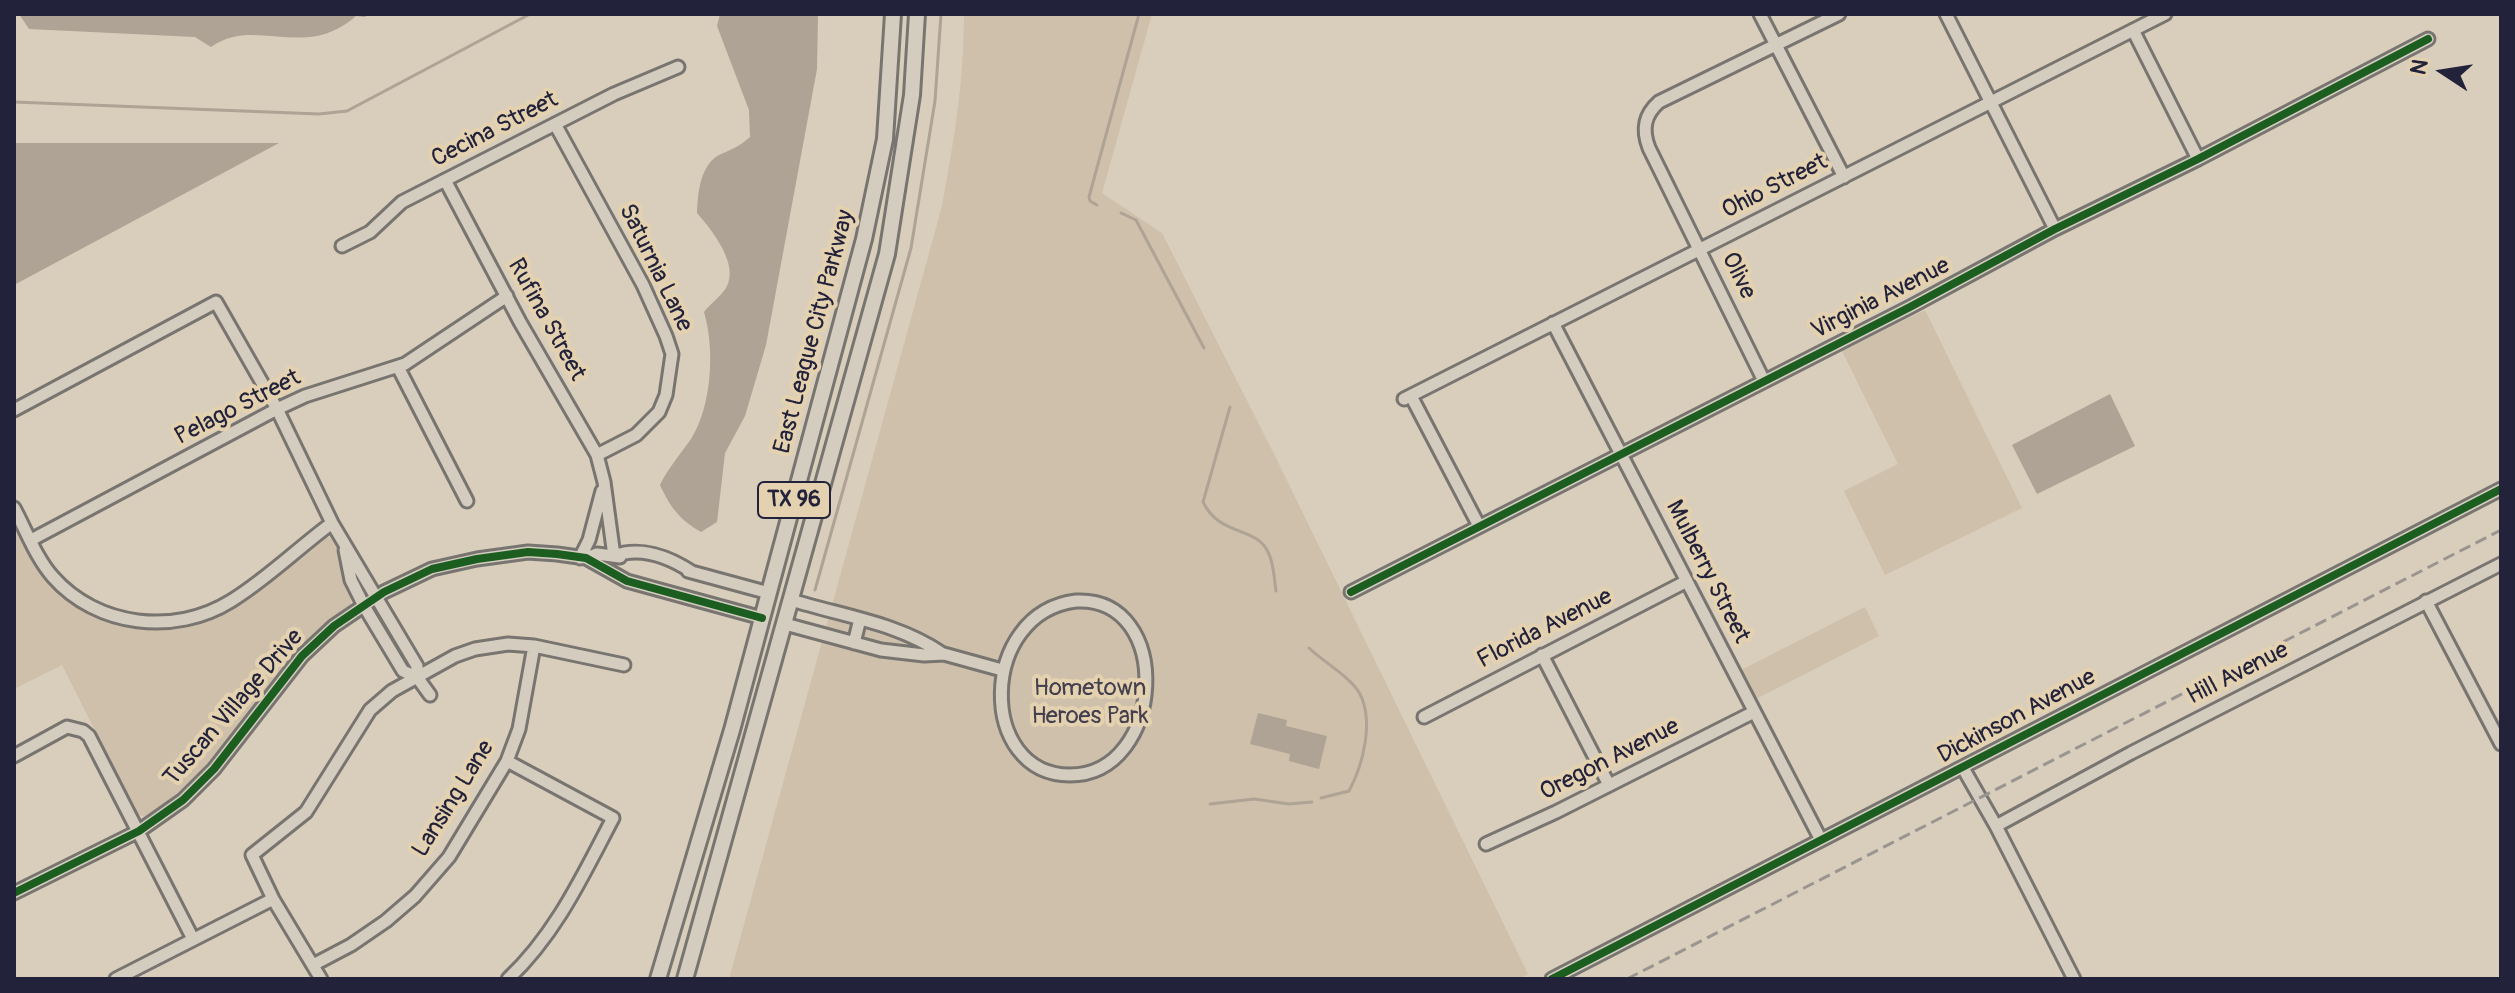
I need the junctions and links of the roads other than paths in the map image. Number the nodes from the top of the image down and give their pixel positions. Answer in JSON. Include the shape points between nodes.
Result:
{"nodes":[{"id":1,"x":893,"y":14,"type":"edge"},
{"id":2,"x":917,"y":14,"type":"edge"},
{"id":3,"x":1760,"y":14,"type":"edge"},
{"id":4,"x":1839,"y":14,"type":"edge"},
{"id":5,"x":1946,"y":14,"type":"edge"},
{"id":6,"x":2165,"y":14,"type":"edge"},
{"id":7,"x":2133,"y":30,"type":"junction"},
{"id":8,"x":2428,"y":39,"type":"dead end"},
{"id":9,"x":1776,"y":46,"type":"junction"},
{"id":10,"x":678,"y":67,"type":"dead end"},
{"id":11,"x":1990,"y":103,"type":"junction"},
{"id":12,"x":555,"y":124,"type":"junction"},
{"id":13,"x":2198,"y":159,"type":"junction"},
{"id":14,"x":1844,"y":177,"type":"junction"},
{"id":15,"x":445,"y":180,"type":"junction"},
{"id":16,"x":2055,"y":229,"type":"junction"},
{"id":17,"x":342,"y":246,"type":"dead end"},
{"id":18,"x":1701,"y":249,"type":"junction"},
{"id":19,"x":507,"y":296,"type":"junction"},
{"id":20,"x":1553,"y":323,"type":"junction"},
{"id":21,"x":398,"y":367,"type":"junction"},
{"id":22,"x":1764,"y":381,"type":"junction"},
{"id":23,"x":277,"y":409,"type":"junction"},
{"id":24,"x":14,"y":410,"type":"edge"},
{"id":25,"x":1620,"y":453,"type":"junction"},
{"id":26,"x":597,"y":455,"type":"junction"},
{"id":27,"x":604,"y":482,"type":"junction"},
{"id":28,"x":2501,"y":489,"type":"edge"},
{"id":29,"x":467,"y":501,"type":"dead end"},
{"id":30,"x":14,"y":508,"type":"edge"},
{"id":31,"x":332,"y":523,"type":"junction"},
{"id":32,"x":1479,"y":526,"type":"junction"},
{"id":33,"x":31,"y":540,"type":"junction"},
{"id":34,"x":345,"y":545,"type":"junction"},
{"id":35,"x":614,"y":556,"type":"junction"},
{"id":36,"x":583,"y":558,"type":"junction"},
{"id":37,"x":2501,"y":564,"type":"edge"},
{"id":38,"x":1687,"y":581,"type":"junction"},
{"id":39,"x":1351,"y":592,"type":"dead end"},
{"id":40,"x":769,"y":593,"type":"junction"},
{"id":41,"x":376,"y":598,"type":"junction"},
{"id":42,"x":791,"y":600,"type":"junction"},
{"id":43,"x":2426,"y":601,"type":"junction"},
{"id":44,"x":364,"y":606,"type":"junction"},
{"id":45,"x":762,"y":618,"type":"junction"},
{"id":46,"x":860,"y":619,"type":"junction"},
{"id":47,"x":785,"y":624,"type":"junction"},
{"id":48,"x":854,"y":643,"type":"junction"},
{"id":49,"x":534,"y":646,"type":"junction"},
{"id":50,"x":944,"y":654,"type":"junction"},
{"id":51,"x":1542,"y":655,"type":"junction"},
{"id":52,"x":624,"y":665,"type":"dead end"},
{"id":53,"x":1002,"y":670,"type":"junction"},
{"id":54,"x":417,"y":677,"type":"junction"},
{"id":55,"x":430,"y":695,"type":"dead end"},
{"id":56,"x":1754,"y":712,"type":"junction"},
{"id":57,"x":1424,"y":717,"type":"dead end"},
{"id":58,"x":2501,"y":744,"type":"edge"},
{"id":59,"x":14,"y":756,"type":"edge"},
{"id":60,"x":507,"y":761,"type":"junction"},
{"id":61,"x":1963,"y":768,"type":"junction"},
{"id":62,"x":1609,"y":785,"type":"junction"},
{"id":63,"x":1996,"y":826,"type":"junction"},
{"id":64,"x":139,"y":831,"type":"junction"},
{"id":65,"x":1821,"y":840,"type":"junction"},
{"id":66,"x":1486,"y":844,"type":"dead end"},
{"id":67,"x":715,"y":872,"type":"junction"},
{"id":68,"x":14,"y":893,"type":"edge"},
{"id":69,"x":273,"y":899,"type":"junction"},
{"id":70,"x":193,"y":939,"type":"junction"},
{"id":71,"x":313,"y":965,"type":"junction"},
{"id":72,"x":116,"y":979,"type":"edge"},
{"id":73,"x":321,"y":979,"type":"edge"},
{"id":74,"x":508,"y":979,"type":"edge"},
{"id":75,"x":658,"y":979,"type":"edge"},
{"id":76,"x":685,"y":979,"type":"edge"},
{"id":77,"x":694,"y":979,"type":"edge"},
{"id":78,"x":1552,"y":979,"type":"edge"},
{"id":79,"x":2074,"y":979,"type":"edge"}],
"edges":[{"from":1,"to":40,"type":"main road","name":"East League City Parkway","number":"TX 96","via":[[885,139],[870,210]]},
{"from":2,"to":42,"type":"main road","name":"East League City Parkway","number":"TX 96","via":[[912,95],[887,254]]},
{"from":3,"to":9,"type":"street"},
{"from":4,"to":9,"type":"street"},
{"from":5,"to":11,"type":"street"},
{"from":6,"to":7,"type":"street","name":"Ohio Street"},
{"from":7,"to":11,"type":"street","name":"Ohio Street"},
{"from":7,"to":13,"type":"street"},
{"from":8,"to":13,"type":"street","name":"Virginia Avenue"},
{"from":9,"to":14,"type":"street"},
{"from":9,"to":18,"type":"street","name":"Olive","via":[[1654,106],[1644,125],[1649,148]]},
{"from":10,"to":12,"type":"street","name":"Cecina Street"},
{"from":11,"to":14,"type":"street","name":"Ohio Street"},
{"from":11,"to":16,"type":"street"},
{"from":12,"to":15,"type":"street","name":"Cecina Street"},
{"from":12,"to":26,"type":"street","name":"Saturnia Lane","via":[[643,285],[672,354],[659,412],[636,435]]},
{"from":13,"to":16,"type":"street","name":"Virginia Avenue"},
{"from":14,"to":18,"type":"street","name":"Ohio Street"},
{"from":15,"to":17,"type":"street","name":"Cecina Street","via":[[402,202],[370,232]]},
{"from":15,"to":19,"type":"street","name":"Rufina Street"},
{"from":16,"to":22,"type":"street","name":"Virginia Avenue"},
{"from":18,"to":20,"type":"street","name":"Ohio Street"},
{"from":18,"to":22,"type":"street","name":"Olive"},
{"from":19,"to":21,"type":"street","name":"Pelago Street"},
{"from":19,"to":26,"type":"street","name":"Rufina Street"},
{"from":20,"to":25,"type":"street","name":"Mulberry Street"},
{"from":20,"to":32,"type":"street","name":"Ohio Street","via":[[1407,398]]},
{"from":21,"to":23,"type":"street","name":"Pelago Street"},
{"from":21,"to":29,"type":"street"},
{"from":22,"to":25,"type":"street","name":"Virginia Avenue"},
{"from":23,"to":24,"type":"street","via":[[216,302]]},
{"from":23,"to":31,"type":"street"},
{"from":23,"to":33,"type":"street","name":"Pelago Street"},
{"from":25,"to":32,"type":"street","name":"Virginia Avenue"},
{"from":25,"to":38,"type":"street","name":"Mulberry Street"},
{"from":26,"to":27,"type":"street","name":"Rufina Street"},
{"from":27,"to":35,"type":"street","name":"Rufina Street"},
{"from":27,"to":36,"type":"street","name":"Rufina Street"},
{"from":28,"to":61,"type":"street","name":"Dickinson Avenue"},
{"from":30,"to":33,"type":"street"},
{"from":31,"to":33,"type":"street","via":[[230,602],[197,617],[165,623],[122,618],[78,598],[54,579]]},
{"from":31,"to":34,"type":"street"},
{"from":32,"to":39,"type":"street","name":"Virginia Avenue"},
{"from":34,"to":41,"type":"street"},
{"from":34,"to":44,"type":"street","via":[[351,580]]},
{"from":35,"to":36,"type":"street","name":"Tuscan Village Drive"},
{"from":35,"to":40,"type":"street","name":"Tuscan Village Drive"},
{"from":36,"to":41,"type":"street","name":"Tuscan Village Drive","via":[[528,552],[477,559],[432,569]]},
{"from":36,"to":45,"type":"street","name":"Tuscan Village Drive","via":[[627,581]]},
{"from":37,"to":43,"type":"street","name":"Hill Avenue"},
{"from":38,"to":51,"type":"street","name":"Florida Avenue"},
{"from":38,"to":56,"type":"street","name":"Mulberry Street"},
{"from":40,"to":42,"type":"main road"},
{"from":40,"to":45,"type":"main road","name":"East League City Parkway","number":"TX 96"},
{"from":41,"to":44,"type":"street","name":"Tuscan Village Drive"},
{"from":41,"to":54,"type":"street","via":[[417,666]]},
{"from":42,"to":46,"type":"street"},
{"from":42,"to":47,"type":"main road","name":"East League City Parkway","number":"TX 96"},
{"from":43,"to":58,"type":"street"},
{"from":43,"to":63,"type":"street","name":"Hill Avenue"},
{"from":44,"to":54,"type":"street","via":[[403,671]]},
{"from":44,"to":64,"type":"street","name":"Tuscan Village Drive","via":[[302,656],[214,769],[183,800]]},
{"from":45,"to":47,"type":"main road"},
{"from":45,"to":75,"type":"main road","name":"East League City Parkway","number":"TX 96"},
{"from":46,"to":48,"type":"street"},
{"from":46,"to":50,"type":"street","via":[[904,632]]},
{"from":47,"to":48,"type":"street"},
{"from":47,"to":67,"type":"main road","name":"East League City Parkway","number":"TX 96"},
{"from":48,"to":50,"type":"street","via":[[898,653]]},
{"from":49,"to":52,"type":"street"},
{"from":49,"to":54,"type":"street","via":[[475,649]]},
{"from":49,"to":60,"type":"street","name":"Lansing Lane","via":[[519,729]]},
{"from":50,"to":53,"type":"street"},
{"from":51,"to":57,"type":"street","name":"Florida Avenue"},
{"from":51,"to":62,"type":"street"},
{"from":53,"to":53,"type":"street","via":[[1001,703],[1009,734],[1030,762],[1051,773],[1100,770],[1124,748],[1142,714],[1147,683],[1139,639],[1118,615],[1090,601],[1069,602],[1038,615],[1019,636]]},
{"from":54,"to":55,"type":"street"},
{"from":54,"to":69,"type":"street","via":[[370,710],[306,812],[252,855]]},
{"from":56,"to":62,"type":"street","name":"Oregon Avenue"},
{"from":56,"to":65,"type":"street","name":"Mulberry Street"},
{"from":59,"to":64,"type":"street","via":[[67,727],[89,736]]},
{"from":60,"to":71,"type":"street","name":"Lansing Lane","via":[[449,857],[415,896],[374,929]]},
{"from":60,"to":74,"type":"street","via":[[613,818],[566,909]]},
{"from":61,"to":63,"type":"street"},
{"from":61,"to":65,"type":"street","name":"Dickinson Avenue"},
{"from":62,"to":66,"type":"street","name":"Oregon Avenue"},
{"from":63,"to":79,"type":"street"},
{"from":64,"to":68,"type":"street","name":"Tuscan Village Drive"},
{"from":64,"to":70,"type":"street"},
{"from":65,"to":78,"type":"street","name":"Dickinson Avenue"},
{"from":67,"to":76,"type":"main road","name":"East League City Parkway","number":"TX 96"},
{"from":67,"to":77,"type":"main road"},
{"from":69,"to":70,"type":"street"},
{"from":69,"to":71,"type":"street"},
{"from":70,"to":72,"type":"street"},
{"from":71,"to":73,"type":"street"}]}
